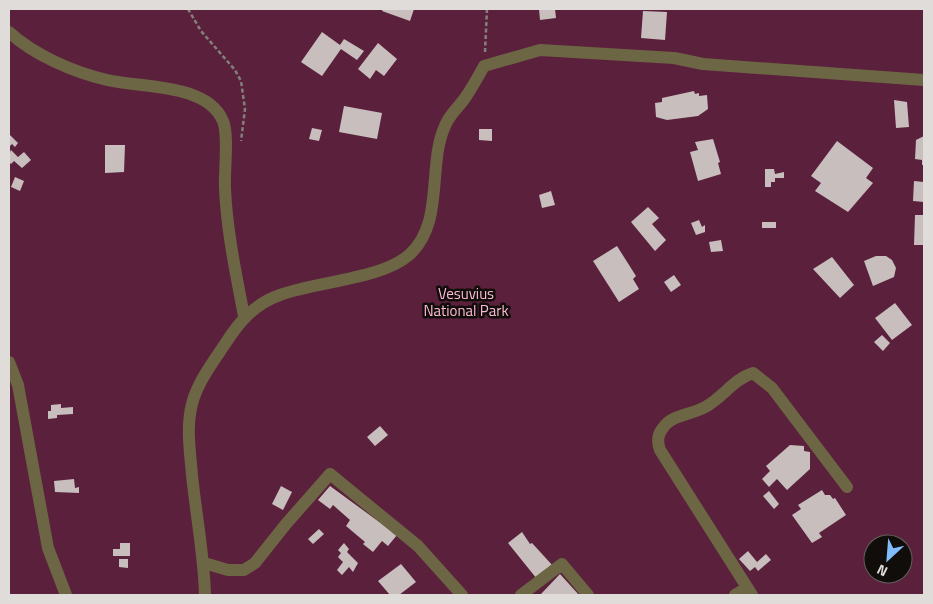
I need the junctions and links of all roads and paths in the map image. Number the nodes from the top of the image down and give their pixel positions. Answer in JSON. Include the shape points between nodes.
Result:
{"nodes":[{"id":1,"x":188,"y":9,"type":"edge"},
{"id":2,"x":488,"y":9,"type":"edge"},
{"id":3,"x":9,"y":32,"type":"edge"},
{"id":4,"x":484,"y":66,"type":"junction"},
{"id":5,"x":924,"y":80,"type":"edge"},
{"id":6,"x":241,"y":143,"type":"dead end"},
{"id":7,"x":244,"y":316,"type":"junction"},
{"id":8,"x":9,"y":362,"type":"edge"},
{"id":9,"x":847,"y":486,"type":"dead end"},
{"id":10,"x":204,"y":563,"type":"junction"},
{"id":11,"x":750,"y":592,"type":"edge"},
{"id":12,"x":66,"y":595,"type":"edge"},
{"id":13,"x":205,"y":595,"type":"edge"},
{"id":14,"x":462,"y":595,"type":"edge"},
{"id":15,"x":521,"y":595,"type":"edge"},
{"id":16,"x":588,"y":595,"type":"edge"},
{"id":17,"x":735,"y":595,"type":"edge"}],
"edges":[{"from":1,"to":6,"type":"path","via":[[201,31],[241,81],[245,109]]},
{"from":2,"to":4,"type":"path"},
{"from":3,"to":7,"type":"street","via":[[33,50],[106,80],[166,87],[215,106],[224,122],[226,136],[226,195],[232,254]]},
{"from":4,"to":5,"type":"street","via":[[540,50]]},
{"from":4,"to":7,"type":"street","via":[[444,126],[437,153],[430,216],[424,233],[410,254],[396,264],[371,272],[279,295]]},
{"from":7,"to":10,"type":"street","via":[[214,360],[192,402],[188,439]]},
{"from":8,"to":12,"type":"street","via":[[18,385],[48,548]]},
{"from":9,"to":11,"type":"street","via":[[772,388],[753,372],[709,405],[671,419],[662,428],[658,436],[660,450]]},
{"from":10,"to":13,"type":"street"},
{"from":10,"to":14,"type":"street","via":[[228,570],[244,570],[255,563],[330,474],[418,546]]},
{"from":11,"to":17,"type":"street"},
{"from":15,"to":16,"type":"street","via":[[562,564]]}]}
